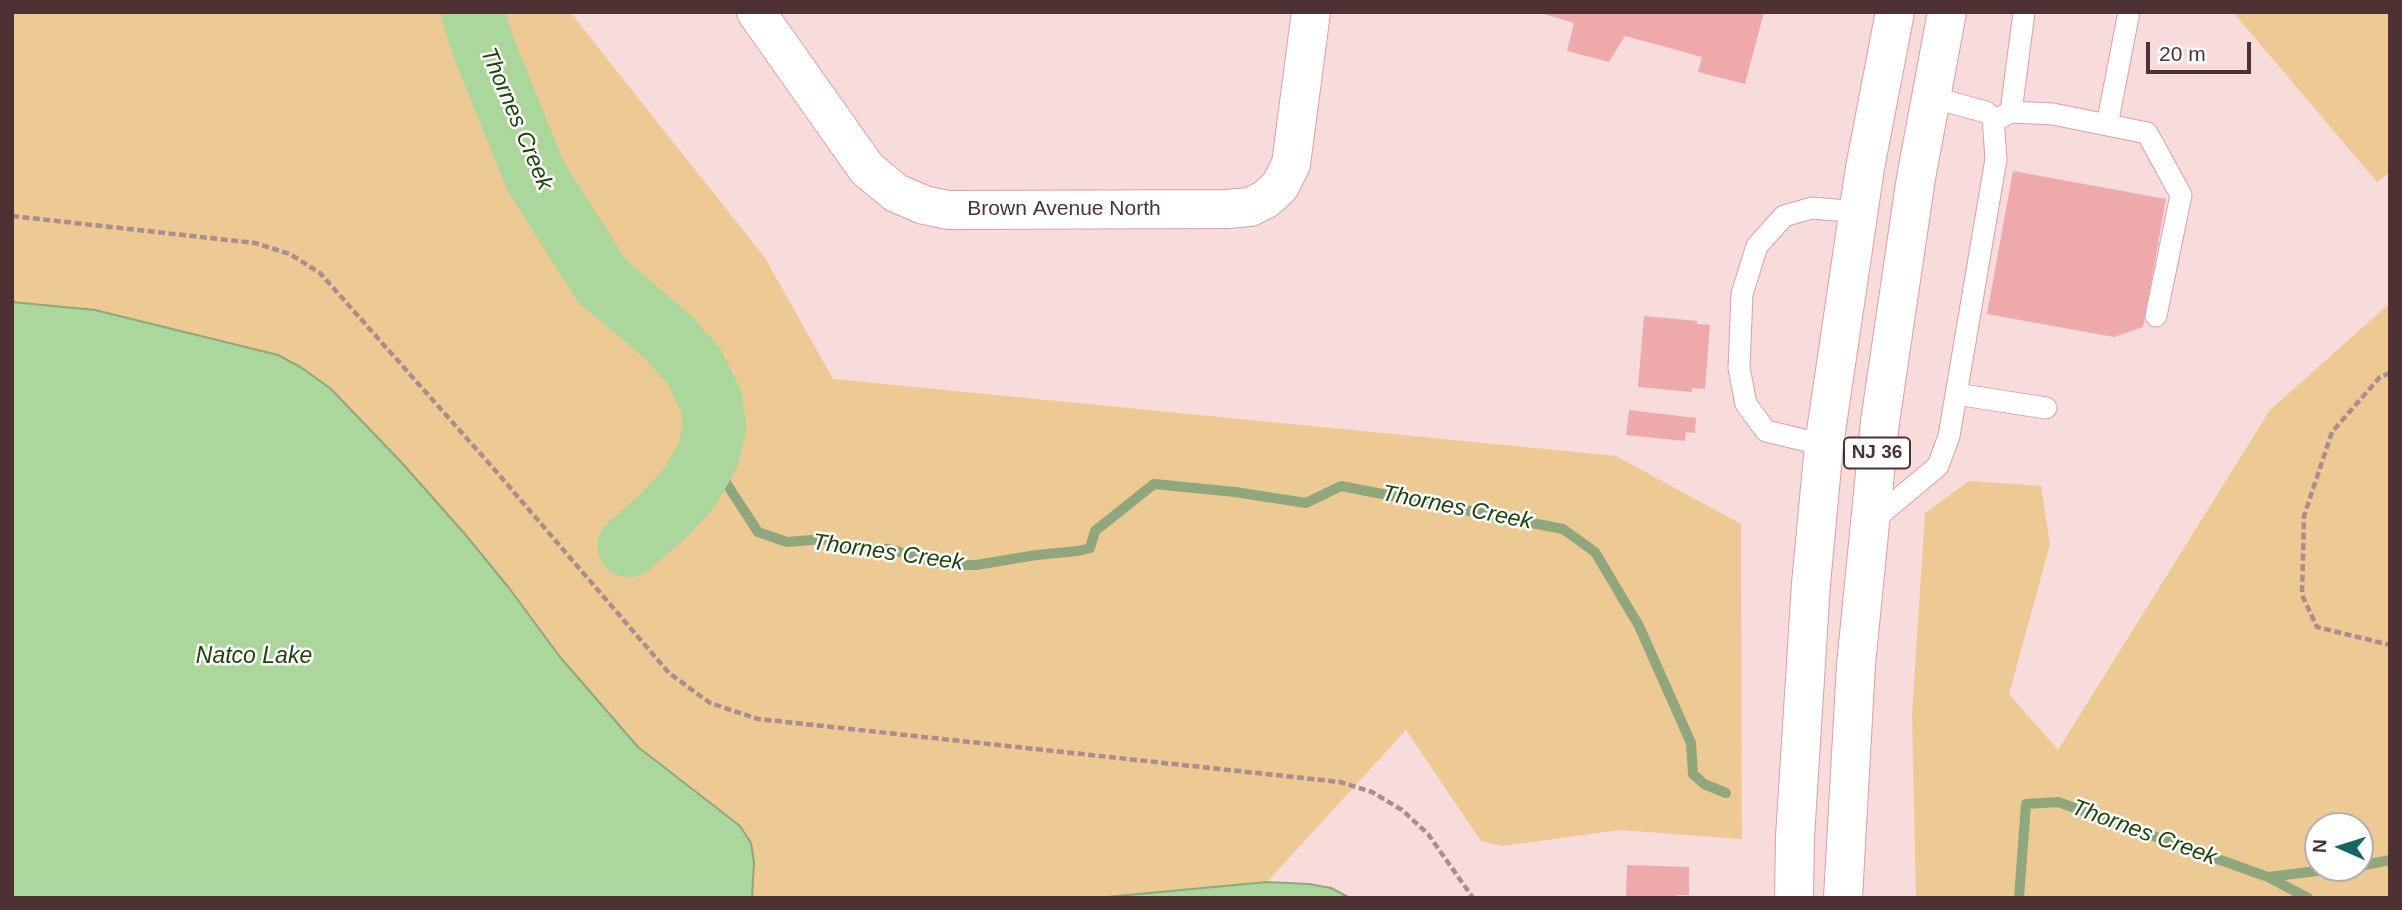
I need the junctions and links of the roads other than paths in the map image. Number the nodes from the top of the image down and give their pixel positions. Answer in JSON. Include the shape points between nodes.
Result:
{"nodes":[{"id":1,"x":755,"y":12,"type":"edge"},
{"id":2,"x":1311,"y":12,"type":"edge"},
{"id":3,"x":1895,"y":12,"type":"edge"},
{"id":4,"x":1947,"y":12,"type":"edge"},
{"id":5,"x":2024,"y":12,"type":"edge"},
{"id":6,"x":2129,"y":12,"type":"edge"},
{"id":7,"x":1931,"y":97,"type":"junction"},
{"id":8,"x":2002,"y":116,"type":"junction"},
{"id":9,"x":2107,"y":125,"type":"junction"},
{"id":10,"x":1858,"y":212,"type":"junction"},
{"id":11,"x":2156,"y":316,"type":"dead end"},
{"id":12,"x":1956,"y":394,"type":"junction"},
{"id":13,"x":2046,"y":408,"type":"dead end"},
{"id":14,"x":1824,"y":445,"type":"junction"},
{"id":15,"x":1870,"y":523,"type":"junction"},
{"id":16,"x":1794,"y":898,"type":"edge"},
{"id":17,"x":1843,"y":898,"type":"edge"}],
"edges":[{"from":1,"to":2,"type":"main road","name":"Brown Avenue North","via":[[867,169],[895,193],[948,210],[1227,209],[1250,207],[1266,199],[1280,186],[1291,164]]},
{"from":3,"to":10,"type":"main road","number":"NJ 36"},
{"from":4,"to":7,"type":"main road","number":"NJ 36"},
{"from":5,"to":8,"type":"lane"},
{"from":6,"to":9,"type":"lane"},
{"from":7,"to":8,"type":"lane","via":[[1993,118]]},
{"from":7,"to":15,"type":"main road","number":"NJ 36","via":[[1880,422]]},
{"from":8,"to":9,"type":"lane","via":[[2053,114]]},
{"from":8,"to":12,"type":"lane"},
{"from":9,"to":11,"type":"lane","via":[[2147,133],[2181,195]]},
{"from":10,"to":14,"type":"main road","number":"NJ 36"},
{"from":10,"to":14,"type":"lane","via":[[1812,208],[1784,216],[1757,246],[1742,294],[1738,368],[1746,404],[1766,431]]},
{"from":12,"to":13,"type":"lane"},
{"from":12,"to":15,"type":"lane","via":[[1938,466]]},
{"from":14,"to":16,"type":"main road","number":"NJ 36","via":[[1811,584]]},
{"from":15,"to":17,"type":"main road","number":"NJ 36","via":[[1856,665]]}]}
